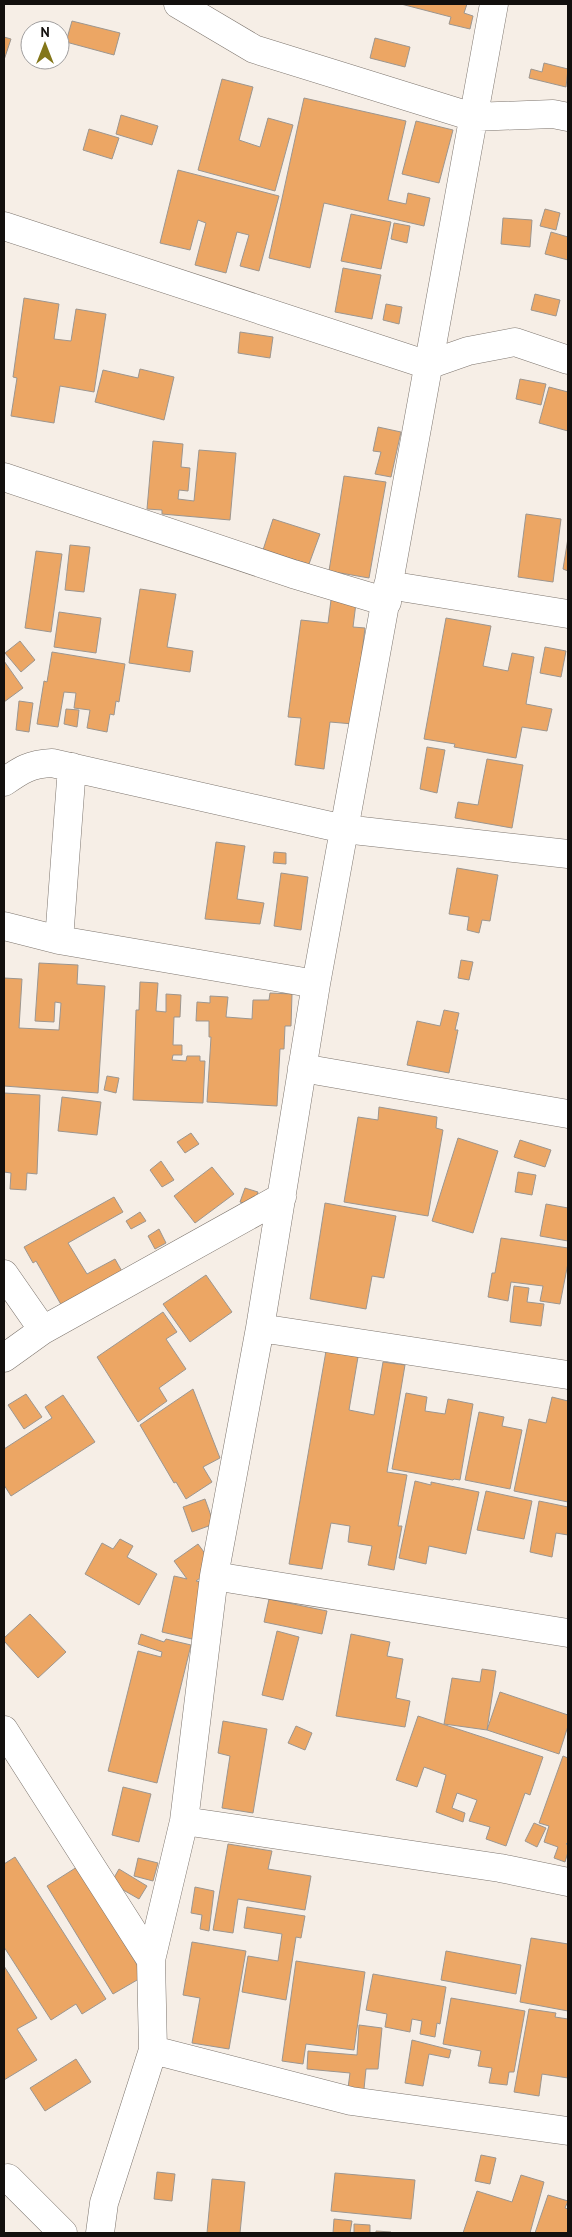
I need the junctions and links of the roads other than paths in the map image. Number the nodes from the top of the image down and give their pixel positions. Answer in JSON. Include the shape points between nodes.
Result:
{"nodes":[{"id":1,"x":178,"y":4,"type":"edge"},
{"id":2,"x":494,"y":4,"type":"edge"},
{"id":3,"x":473,"y":116,"type":"junction"},
{"id":4,"x":568,"y":117,"type":"edge"},
{"id":5,"x":4,"y":226,"type":"edge"},
{"id":6,"x":568,"y":360,"type":"edge"},
{"id":7,"x":428,"y":365,"type":"junction"},
{"id":8,"x":4,"y":477,"type":"edge"},
{"id":9,"x":387,"y":594,"type":"junction"},
{"id":10,"x":568,"y":614,"type":"edge"},
{"id":11,"x":72,"y":767,"type":"junction"},
{"id":12,"x":4,"y":782,"type":"edge"},
{"id":13,"x":344,"y":829,"type":"junction"},
{"id":14,"x":568,"y":854,"type":"edge"},
{"id":15,"x":4,"y":926,"type":"edge"},
{"id":16,"x":59,"y":940,"type":"junction"},
{"id":17,"x":316,"y":984,"type":"junction"},
{"id":18,"x":302,"y":1068,"type":"junction"},
{"id":19,"x":568,"y":1114,"type":"edge"},
{"id":20,"x":282,"y":1197,"type":"junction"},
{"id":21,"x":4,"y":1274,"type":"edge"},
{"id":22,"x":260,"y":1328,"type":"junction"},
{"id":23,"x":43,"y":1330,"type":"junction"},
{"id":24,"x":4,"y":1358,"type":"edge"},
{"id":25,"x":568,"y":1375,"type":"edge"},
{"id":26,"x":214,"y":1576,"type":"junction"},
{"id":27,"x":568,"y":1633,"type":"edge"},
{"id":28,"x":4,"y":1730,"type":"edge"},
{"id":29,"x":184,"y":1821,"type":"junction"},
{"id":30,"x":568,"y":1882,"type":"edge"},
{"id":31,"x":151,"y":1960,"type":"junction"},
{"id":32,"x":153,"y":2050,"type":"junction"},
{"id":33,"x":568,"y":2131,"type":"edge"},
{"id":34,"x":5,"y":2177,"type":"edge"},
{"id":35,"x":63,"y":2233,"type":"edge"},
{"id":36,"x":100,"y":2233,"type":"edge"}],
"edges":[{"from":1,"to":3,"type":"street","via":[[254,49]]},
{"from":2,"to":3,"type":"street"},
{"from":3,"to":4,"type":"street","via":[[552,114]]},
{"from":3,"to":7,"type":"street"},
{"from":5,"to":7,"type":"street"},
{"from":6,"to":7,"type":"street","via":[[515,342],[468,351]]},
{"from":7,"to":9,"type":"street"},
{"from":8,"to":9,"type":"street","via":[[293,574]]},
{"from":9,"to":10,"type":"street"},
{"from":9,"to":13,"type":"street"},
{"from":11,"to":12,"type":"street","via":[[35,764]]},
{"from":11,"to":13,"type":"street"},
{"from":11,"to":16,"type":"street"},
{"from":13,"to":14,"type":"street"},
{"from":13,"to":17,"type":"street"},
{"from":15,"to":16,"type":"street"},
{"from":16,"to":17,"type":"street"},
{"from":17,"to":18,"type":"street"},
{"from":18,"to":19,"type":"street"},
{"from":18,"to":20,"type":"street"},
{"from":20,"to":22,"type":"street"},
{"from":20,"to":23,"type":"street"},
{"from":21,"to":23,"type":"street"},
{"from":22,"to":25,"type":"street"},
{"from":22,"to":26,"type":"street"},
{"from":23,"to":24,"type":"street"},
{"from":26,"to":27,"type":"street"},
{"from":26,"to":29,"type":"street"},
{"from":28,"to":31,"type":"street"},
{"from":29,"to":30,"type":"street","via":[[500,1868]]},
{"from":29,"to":31,"type":"street"},
{"from":31,"to":32,"type":"street"},
{"from":32,"to":33,"type":"street","via":[[351,2101]]},
{"from":32,"to":36,"type":"street","via":[[104,2202]]},
{"from":34,"to":35,"type":"street"}]}
